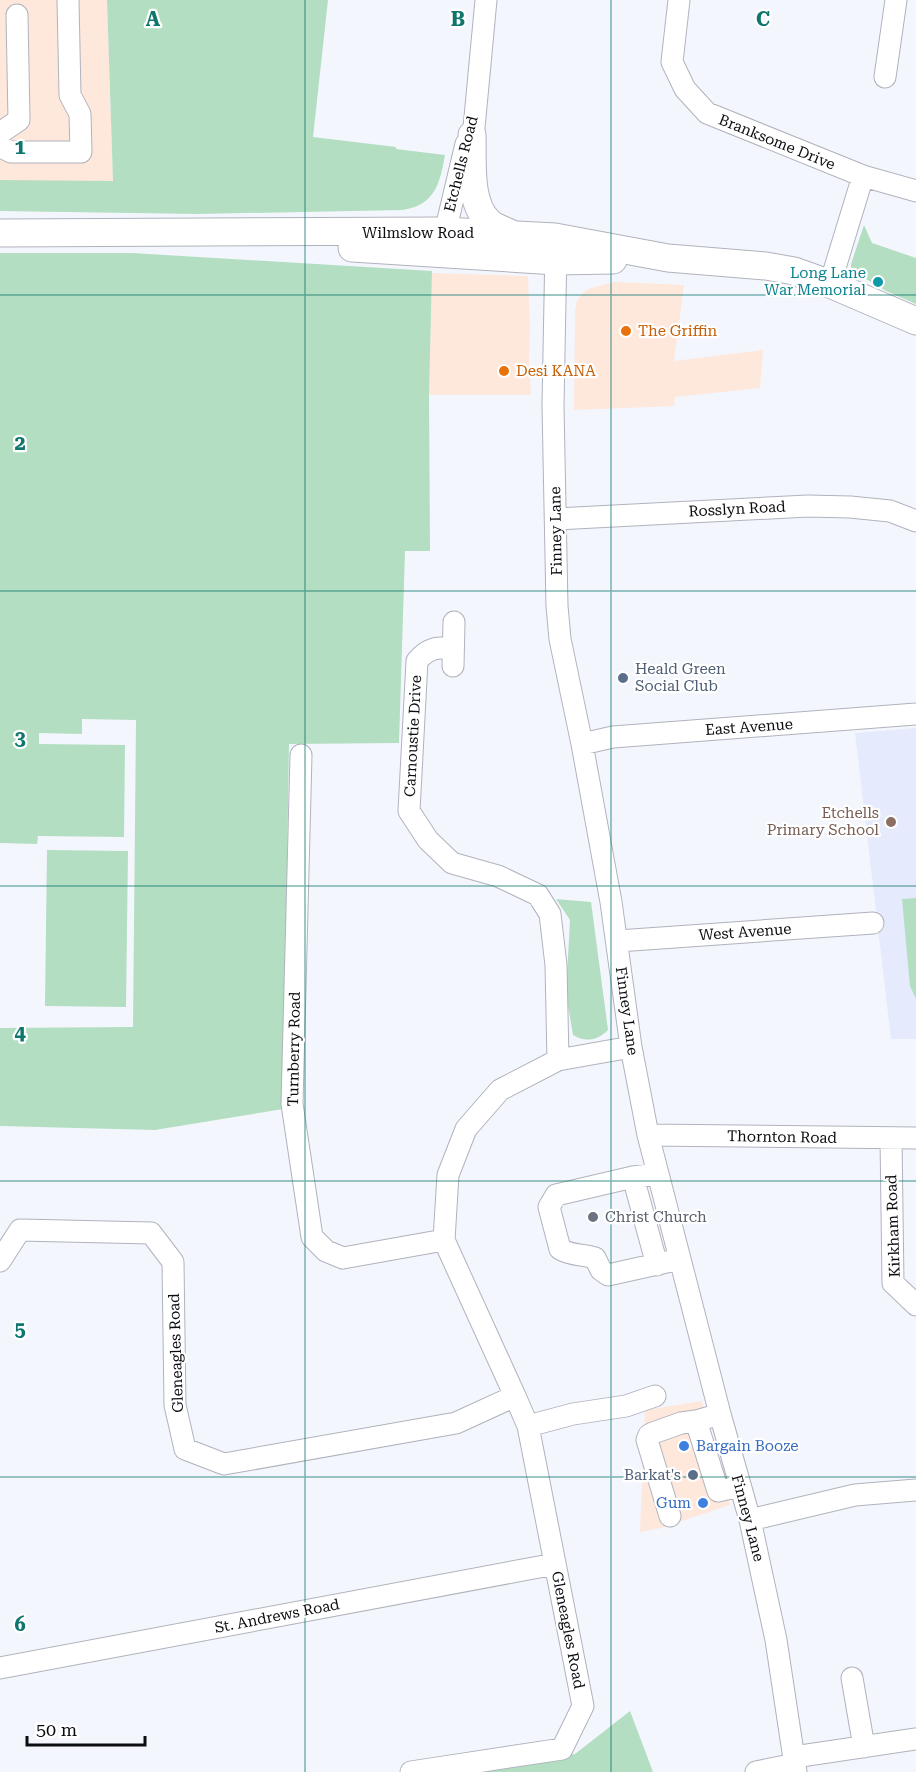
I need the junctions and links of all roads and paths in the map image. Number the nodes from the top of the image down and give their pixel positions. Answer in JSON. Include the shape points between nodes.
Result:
{"nodes":[{"id":1,"x":68,"y":0,"type":"edge"},
{"id":2,"x":486,"y":0,"type":"edge"},
{"id":3,"x":679,"y":0,"type":"edge"},
{"id":4,"x":896,"y":0,"type":"edge"},
{"id":5,"x":17,"y":15,"type":"dead end"},
{"id":6,"x":885,"y":77,"type":"dead end"},
{"id":7,"x":474,"y":122,"type":"junction"},
{"id":8,"x":0,"y":133,"type":"edge"},
{"id":9,"x":0,"y":144,"type":"edge"},
{"id":10,"x":863,"y":176,"type":"junction"},
{"id":11,"x":916,"y":191,"type":"edge"},
{"id":12,"x":0,"y":233,"type":"edge"},
{"id":13,"x":510,"y":233,"type":"junction"},
{"id":14,"x":454,"y":244,"type":"junction"},
{"id":15,"x":556,"y":249,"type":"junction"},
{"id":16,"x":830,"y":284,"type":"junction"},
{"id":17,"x":916,"y":321,"type":"edge"},
{"id":18,"x":556,"y":519,"type":"junction"},
{"id":19,"x":916,"y":520,"type":"edge"},
{"id":20,"x":454,"y":622,"type":"dead end"},
{"id":21,"x":916,"y":714,"type":"edge"},
{"id":22,"x":582,"y":744,"type":"junction"},
{"id":23,"x":301,"y":755,"type":"dead end"},
{"id":24,"x":873,"y":924,"type":"dead end"},
{"id":25,"x":618,"y":941,"type":"junction"},
{"id":26,"x":631,"y":1047,"type":"junction"},
{"id":27,"x":558,"y":1060,"type":"junction"},
{"id":28,"x":648,"y":1135,"type":"junction"},
{"id":29,"x":891,"y":1138,"type":"junction"},
{"id":30,"x":916,"y":1138,"type":"edge"},
{"id":31,"x":658,"y":1174,"type":"junction"},
{"id":32,"x":633,"y":1177,"type":"junction"},
{"id":33,"x":444,"y":1240,"type":"junction"},
{"id":34,"x":680,"y":1259,"type":"junction"},
{"id":35,"x":0,"y":1261,"type":"edge"},
{"id":36,"x":657,"y":1265,"type":"junction"},
{"id":37,"x":916,"y":1305,"type":"edge"},
{"id":38,"x":515,"y":1396,"type":"junction"},
{"id":39,"x":656,"y":1396,"type":"dead end"},
{"id":40,"x":720,"y":1414,"type":"junction"},
{"id":41,"x":696,"y":1421,"type":"junction"},
{"id":42,"x":528,"y":1426,"type":"junction"},
{"id":43,"x":740,"y":1486,"type":"junction"},
{"id":44,"x":916,"y":1490,"type":"edge"},
{"id":45,"x":670,"y":1516,"type":"dead end"},
{"id":46,"x":750,"y":1520,"type":"junction"},
{"id":47,"x":555,"y":1564,"type":"junction"},
{"id":48,"x":0,"y":1668,"type":"edge"},
{"id":49,"x":852,"y":1678,"type":"dead end"},
{"id":50,"x":916,"y":1739,"type":"edge"},
{"id":51,"x":864,"y":1747,"type":"junction"},
{"id":52,"x":795,"y":1764,"type":"edge"},
{"id":53,"x":411,"y":1772,"type":"edge"},
{"id":54,"x":756,"y":1772,"type":"edge"}],
"edges":[{"from":1,"to":9,"type":"street","via":[[70,95],[80,114],[81,152],[11,152]]},
{"from":2,"to":7,"type":"street","name":"Etchells Road"},
{"from":3,"to":10,"type":"street","name":"Branksome Drive","via":[[672,62],[685,89],[706,113]]},
{"from":4,"to":6,"type":"street"},
{"from":5,"to":8,"type":"street","via":[[19,120]]},
{"from":7,"to":13,"type":"main road","via":[[474,192],[489,223]]},
{"from":7,"to":14,"type":"street","name":"Etchells Road"},
{"from":10,"to":11,"type":"street","name":"Branksome Drive"},
{"from":10,"to":16,"type":"street"},
{"from":12,"to":14,"type":"main road","name":"Wilmslow Road","via":[[166,233]]},
{"from":13,"to":14,"type":"main road","name":"Wilmslow Road"},
{"from":13,"to":15,"type":"main road","name":"Wilmslow Road"},
{"from":14,"to":15,"type":"main road","name":"Wilmslow Road"},
{"from":15,"to":16,"type":"main road","name":"Wilmslow Road","via":[[766,266]]},
{"from":15,"to":18,"type":"street","name":"Finney Lane"},
{"from":16,"to":17,"type":"main road","name":"Wilmslow Road"},
{"from":18,"to":19,"type":"street","name":"Rosslyn Road","via":[[808,506],[890,511]]},
{"from":18,"to":22,"type":"street","name":"Finney Lane","via":[[560,639]]},
{"from":20,"to":27,"type":"street","name":"Carnoustie Drive","via":[[453,657],[438,647],[425,652],[417,661],[409,811],[428,840],[452,863],[498,876],[538,895],[550,915],[556,965]]},
{"from":21,"to":22,"type":"street","name":"East Avenue","via":[[613,737]]},
{"from":22,"to":25,"type":"street","name":"Finney Lane"},
{"from":23,"to":33,"type":"street","name":"Turnberry Road","via":[[292,1104],[312,1237],[326,1251],[343,1258]]},
{"from":24,"to":25,"type":"street","name":"West Avenue"},
{"from":25,"to":26,"type":"street","name":"Finney Lane"},
{"from":26,"to":27,"type":"street","name":"Gleneagles Road"},
{"from":26,"to":28,"type":"street","name":"Finney Lane"},
{"from":27,"to":33,"type":"street","name":"Gleneagles Road","via":[[500,1090],[466,1129],[448,1175]]},
{"from":28,"to":29,"type":"street","name":"Thornton Road"},
{"from":28,"to":31,"type":"street","name":"Finney Lane"},
{"from":29,"to":30,"type":"street","name":"Thornton Road"},
{"from":29,"to":37,"type":"street","name":"Kirkham Road","via":[[892,1283]]},
{"from":31,"to":32,"type":"street"},
{"from":31,"to":34,"type":"street","name":"Finney Lane"},
{"from":32,"to":36,"type":"street"},
{"from":32,"to":36,"type":"street","via":[[556,1196],[549,1207],[560,1249],[595,1258],[608,1275]]},
{"from":33,"to":38,"type":"street","name":"Gleneagles Road"},
{"from":34,"to":36,"type":"street"},
{"from":34,"to":40,"type":"street","name":"Finney Lane"},
{"from":35,"to":38,"type":"street","name":"Gleneagles Road","via":[[20,1230],[151,1233],[173,1262],[175,1405],[185,1449],[224,1464],[456,1423]]},
{"from":38,"to":42,"type":"street","name":"Gleneagles Road"},
{"from":39,"to":42,"type":"street","via":[[628,1412],[573,1414]]},
{"from":40,"to":41,"type":"street"},
{"from":40,"to":43,"type":"street","name":"Finney Lane"},
{"from":41,"to":43,"type":"street","via":[[718,1491]]},
{"from":41,"to":45,"type":"street","via":[[649,1435],[647,1440]]},
{"from":42,"to":47,"type":"street","name":"Gleneagles Road"},
{"from":43,"to":46,"type":"street","name":"Finney Lane"},
{"from":44,"to":46,"type":"street","via":[[855,1495]]},
{"from":46,"to":52,"type":"street","name":"Finney Lane","via":[[776,1640]]},
{"from":47,"to":48,"type":"street","name":"St. Andrews Road"},
{"from":47,"to":53,"type":"street","name":"Gleneagles Road","via":[[583,1706],[562,1749]]},
{"from":49,"to":51,"type":"street"},
{"from":50,"to":51,"type":"street"},
{"from":51,"to":52,"type":"street"},
{"from":52,"to":54,"type":"street"}]}
